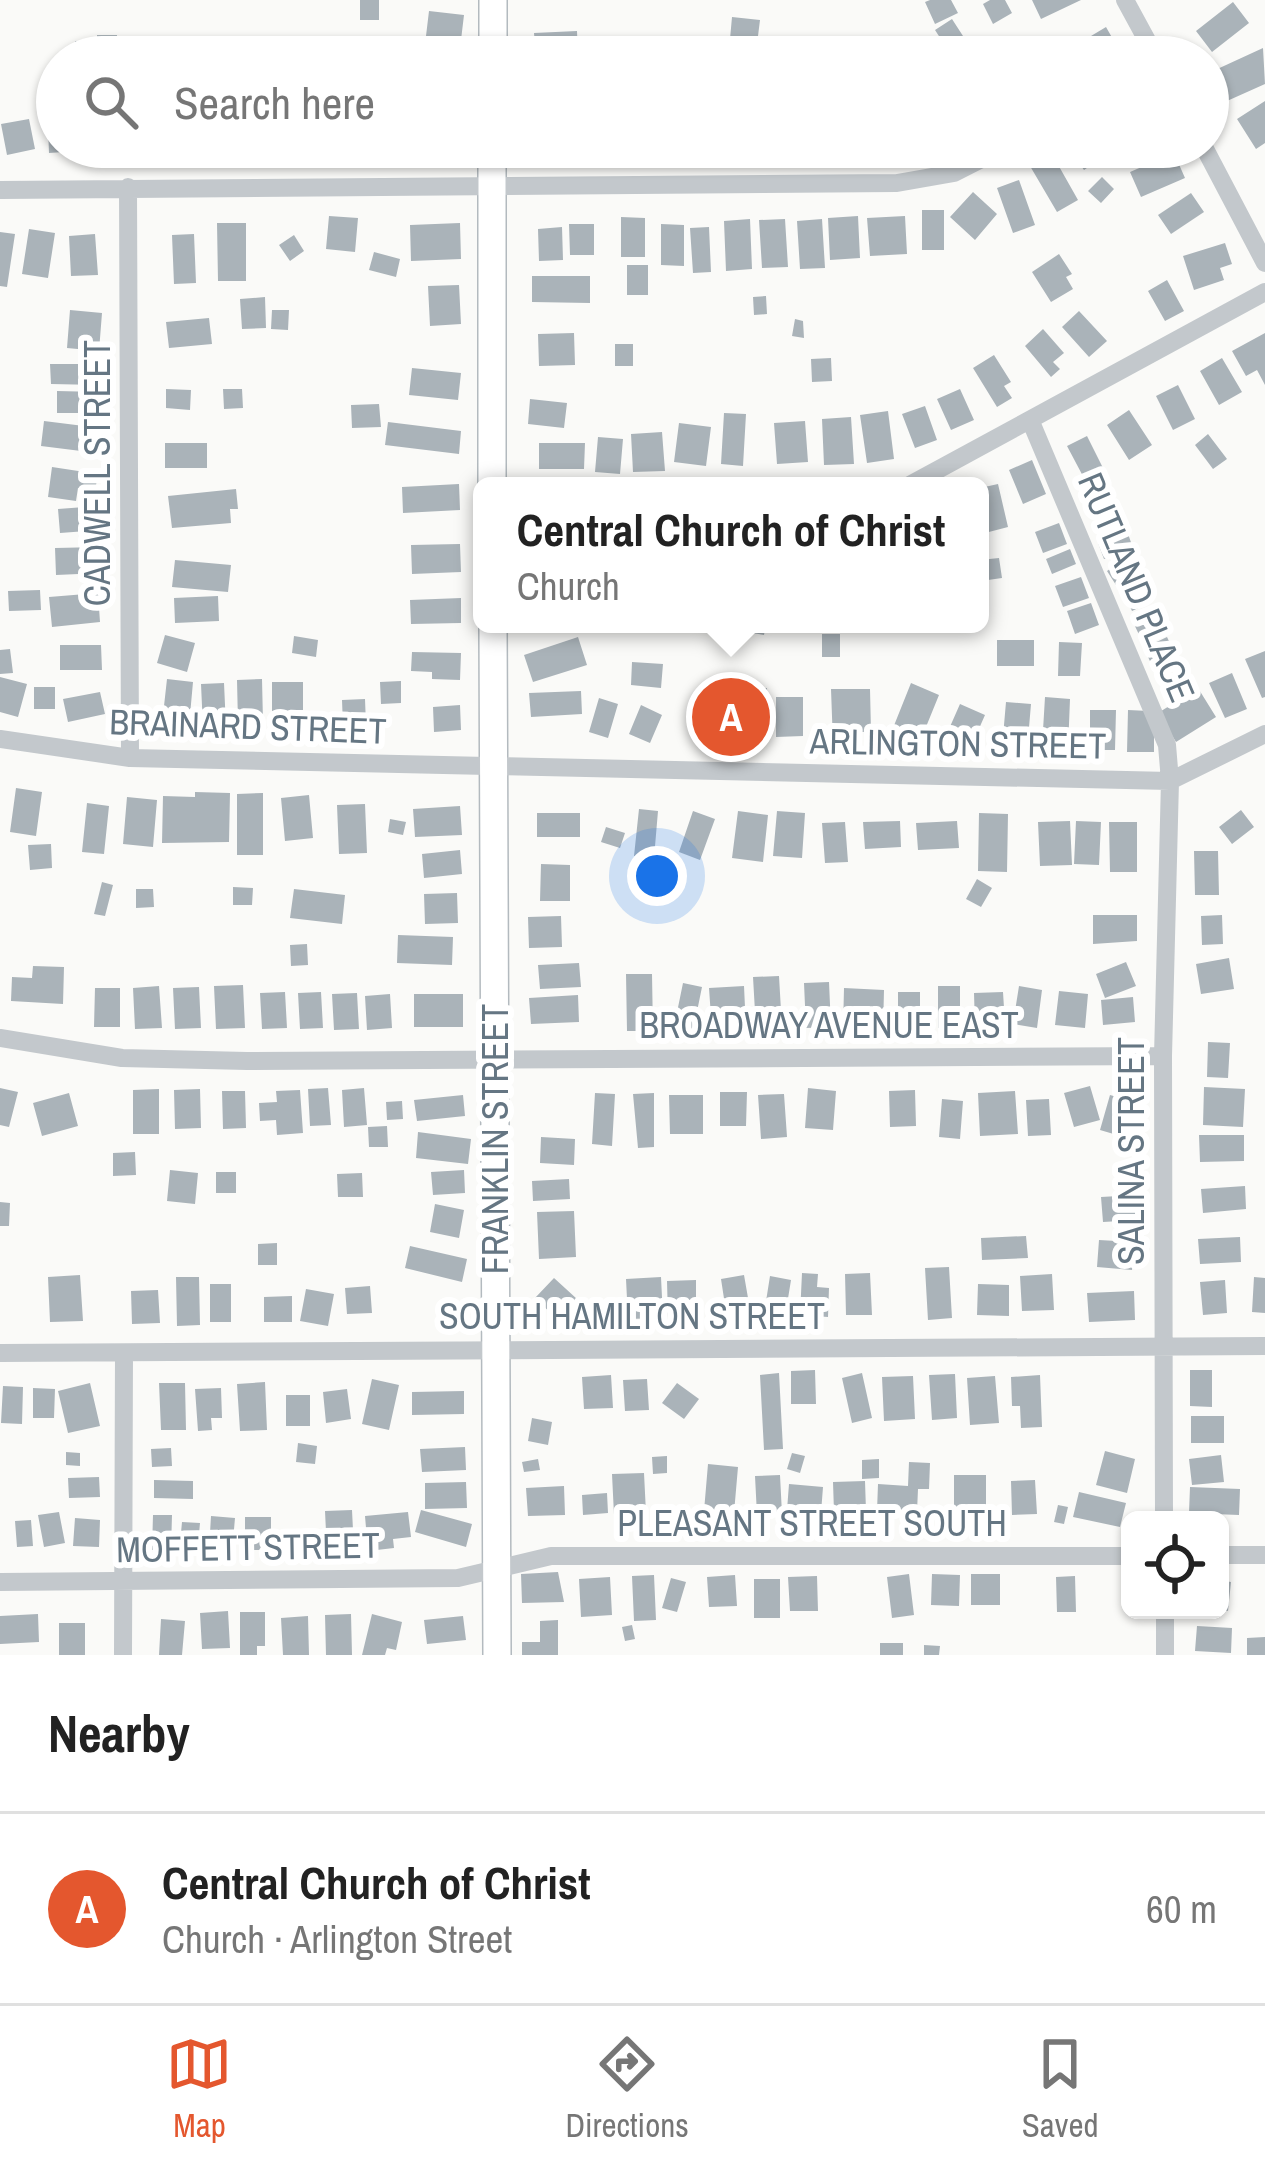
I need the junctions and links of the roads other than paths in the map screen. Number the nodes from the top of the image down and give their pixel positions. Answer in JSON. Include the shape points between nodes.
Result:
{"nodes":[{"id":1,"x":493,"y":0,"type":"edge"},
{"id":2,"x":1125,"y":0,"type":"edge"},
{"id":3,"x":493,"y":36,"type":"edge"},
{"id":4,"x":1145,"y":36,"type":"edge"},
{"id":5,"x":492,"y":168,"type":"edge"},
{"id":6,"x":965,"y":168,"type":"edge"},
{"id":7,"x":1215,"y":168,"type":"edge"},
{"id":8,"x":492,"y":186,"type":"junction"},
{"id":9,"x":128,"y":188,"type":"junction"},
{"id":10,"x":0,"y":190,"type":"edge"},
{"id":11,"x":1265,"y":263,"type":"edge"},
{"id":12,"x":1265,"y":292,"type":"edge"},
{"id":13,"x":1031,"y":422,"type":"junction"},
{"id":14,"x":492,"y":477,"type":"edge"},
{"id":15,"x":925,"y":477,"type":"edge"},
{"id":16,"x":493,"y":633,"type":"edge"},
{"id":17,"x":1265,"y":734,"type":"edge"},
{"id":18,"x":0,"y":739,"type":"edge"},
{"id":19,"x":130,"y":758,"type":"junction"},
{"id":20,"x":494,"y":766,"type":"junction"},
{"id":21,"x":1170,"y":781,"type":"junction"},
{"id":22,"x":0,"y":1038,"type":"edge"},
{"id":23,"x":1163,"y":1056,"type":"junction"},
{"id":24,"x":495,"y":1060,"type":"junction"},
{"id":25,"x":1265,"y":1346,"type":"edge"},
{"id":26,"x":495,"y":1349,"type":"junction"},
{"id":27,"x":1165,"y":1349,"type":"junction"},
{"id":28,"x":0,"y":1353,"type":"edge"},
{"id":29,"x":124,"y":1353,"type":"junction"},
{"id":30,"x":1164,"y":1511,"type":"edge"},
{"id":31,"x":1229,"y":1555,"type":"edge"},
{"id":32,"x":1265,"y":1555,"type":"edge"},
{"id":33,"x":1121,"y":1556,"type":"edge"},
{"id":34,"x":496,"y":1571,"type":"junction"},
{"id":35,"x":124,"y":1581,"type":"junction"},
{"id":36,"x":0,"y":1582,"type":"edge"},
{"id":37,"x":1165,"y":1619,"type":"edge"},
{"id":38,"x":123,"y":1655,"type":"edge"},
{"id":39,"x":496,"y":1655,"type":"edge"},
{"id":40,"x":1166,"y":1655,"type":"edge"}],
"edges":[{"from":1,"to":3,"type":"street"},
{"from":2,"to":4,"type":"street"},
{"from":5,"to":8,"type":"street"},
{"from":6,"to":8,"type":"street","via":[[897,183]]},
{"from":7,"to":11,"type":"street"},
{"from":8,"to":9,"type":"street"},
{"from":8,"to":14,"type":"street"},
{"from":9,"to":10,"type":"street"},
{"from":9,"to":19,"type":"street","name":"CADWELL STREET"},
{"from":12,"to":13,"type":"street"},
{"from":13,"to":15,"type":"street"},
{"from":13,"to":21,"type":"street","name":"RUTLAND PLACE","via":[[1167,745]]},
{"from":16,"to":20,"type":"street","name":"FRANKLIN STREET"},
{"from":17,"to":21,"type":"street","name":"ARLINGTON STREET"},
{"from":18,"to":19,"type":"street","name":"BRAINARD STREET"},
{"from":19,"to":20,"type":"street","name":"BRAINARD STREET"},
{"from":20,"to":21,"type":"street","name":"ARLINGTON STREET"},
{"from":20,"to":24,"type":"street","name":"FRANKLIN STREET"},
{"from":21,"to":23,"type":"street","name":"SALINA STREET"},
{"from":22,"to":24,"type":"street","name":"BROADWAY AVENUE EAST","via":[[122,1058]]},
{"from":23,"to":24,"type":"street","name":"BROADWAY AVENUE EAST"},
{"from":23,"to":27,"type":"street","name":"SALINA STREET"},
{"from":24,"to":26,"type":"street","name":"FRANKLIN STREET"},
{"from":25,"to":27,"type":"street","name":"SOUTH HAMILTON STREET"},
{"from":26,"to":27,"type":"street","name":"SOUTH HAMILTON STREET"},
{"from":26,"to":29,"type":"street","name":"SOUTH HAMILTON STREET"},
{"from":26,"to":34,"type":"street","name":"FRANKLIN STREET"},
{"from":27,"to":30,"type":"street","name":"SALINA STREET"},
{"from":28,"to":29,"type":"street","name":"SOUTH HAMILTON STREET"},
{"from":29,"to":35,"type":"street"},
{"from":31,"to":32,"type":"street"},
{"from":33,"to":34,"type":"street","name":"PLEASANT STREET SOUTH","via":[[551,1556]]},
{"from":34,"to":35,"type":"street","name":"MOFFETT STREET"},
{"from":34,"to":39,"type":"street","name":"FRANKLIN STREET"},
{"from":35,"to":36,"type":"street","name":"MOFFETT STREET"},
{"from":35,"to":38,"type":"street"},
{"from":37,"to":40,"type":"street"}]}
